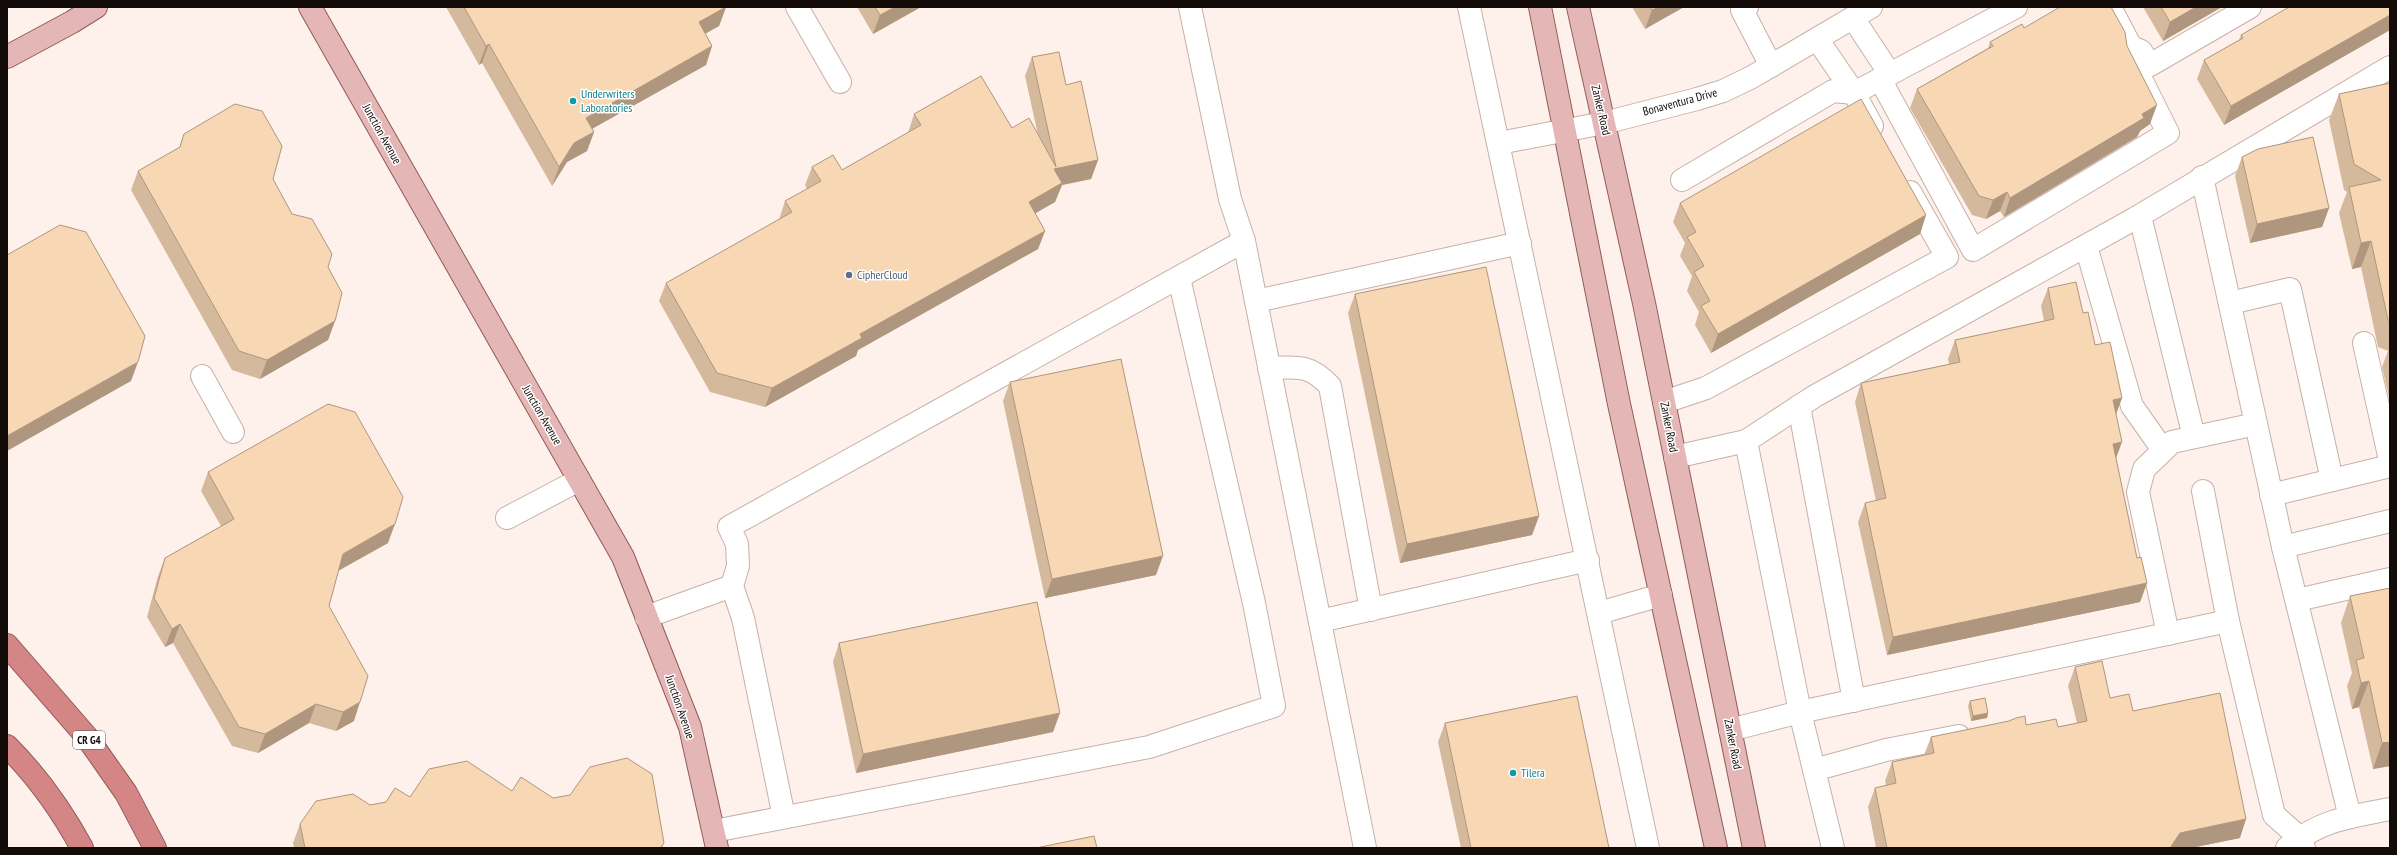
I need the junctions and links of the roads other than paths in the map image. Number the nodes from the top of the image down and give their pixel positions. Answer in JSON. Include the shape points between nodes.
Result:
{"nodes":[{"id":1,"x":96,"y":7,"type":"edge"},
{"id":2,"x":310,"y":7,"type":"edge"},
{"id":3,"x":797,"y":7,"type":"edge"},
{"id":4,"x":1190,"y":7,"type":"edge"},
{"id":5,"x":1469,"y":7,"type":"edge"},
{"id":6,"x":1540,"y":7,"type":"edge"},
{"id":7,"x":1578,"y":7,"type":"edge"},
{"id":8,"x":1747,"y":7,"type":"edge"},
{"id":9,"x":2016,"y":7,"type":"edge"},
{"id":10,"x":2110,"y":7,"type":"edge"},
{"id":11,"x":2250,"y":7,"type":"edge"},
{"id":12,"x":1862,"y":12,"type":"edge"},
{"id":13,"x":1817,"y":39,"type":"junction"},
{"id":14,"x":2131,"y":47,"type":"junction"},
{"id":15,"x":7,"y":57,"type":"edge"},
{"id":16,"x":1771,"y":66,"type":"junction"},
{"id":17,"x":2390,"y":67,"type":"edge"},
{"id":18,"x":1885,"y":77,"type":"junction"},
{"id":19,"x":840,"y":82,"type":"dead end"},
{"id":20,"x":1854,"y":93,"type":"junction"},
{"id":21,"x":1604,"y":123,"type":"junction"},
{"id":22,"x":1564,"y":130,"type":"junction"},
{"id":23,"x":1881,"y":141,"type":"edge"},
{"id":24,"x":1499,"y":143,"type":"junction"},
{"id":25,"x":1900,"y":175,"type":"edge"},
{"id":26,"x":2202,"y":177,"type":"junction"},
{"id":27,"x":1682,"y":180,"type":"dead end"},
{"id":28,"x":2140,"y":216,"type":"junction"},
{"id":29,"x":1244,"y":241,"type":"junction"},
{"id":30,"x":1520,"y":244,"type":"junction"},
{"id":31,"x":2086,"y":246,"type":"junction"},
{"id":32,"x":1179,"y":278,"type":"junction"},
{"id":33,"x":1256,"y":301,"type":"junction"},
{"id":34,"x":2230,"y":303,"type":"junction"},
{"id":35,"x":2364,"y":343,"type":"dead end"},
{"id":36,"x":1269,"y":368,"type":"junction"},
{"id":37,"x":202,"y":376,"type":"dead end"},
{"id":38,"x":1664,"y":402,"type":"junction"},
{"id":39,"x":1799,"y":406,"type":"junction"},
{"id":40,"x":2256,"y":424,"type":"junction"},
{"id":41,"x":233,"y":432,"type":"dead end"},
{"id":42,"x":2194,"y":437,"type":"junction"},
{"id":43,"x":1746,"y":441,"type":"junction"},
{"id":44,"x":2163,"y":450,"type":"junction"},
{"id":45,"x":1675,"y":457,"type":"junction"},
{"id":46,"x":2390,"y":460,"type":"edge"},
{"id":47,"x":2390,"y":466,"type":"edge"},
{"id":48,"x":579,"y":480,"type":"junction"},
{"id":49,"x":2332,"y":480,"type":"junction"},
{"id":50,"x":2203,"y":491,"type":"dead end"},
{"id":51,"x":2271,"y":494,"type":"junction"},
{"id":52,"x":507,"y":518,"type":"dead end"},
{"id":53,"x":2390,"y":521,"type":"edge"},
{"id":54,"x":2283,"y":547,"type":"junction"},
{"id":55,"x":1588,"y":560,"type":"junction"},
{"id":56,"x":2390,"y":579,"type":"edge"},
{"id":57,"x":732,"y":586,"type":"junction"},
{"id":58,"x":1661,"y":595,"type":"junction"},
{"id":59,"x":2297,"y":600,"type":"junction"},
{"id":60,"x":1371,"y":610,"type":"junction"},
{"id":61,"x":1599,"y":613,"type":"junction"},
{"id":62,"x":646,"y":617,"type":"junction"},
{"id":63,"x":1320,"y":621,"type":"junction"},
{"id":64,"x":2228,"y":621,"type":"junction"},
{"id":65,"x":2168,"y":634,"type":"junction"},
{"id":66,"x":7,"y":645,"type":"edge"},
{"id":67,"x":1854,"y":701,"type":"junction"},
{"id":68,"x":1800,"y":712,"type":"junction"},
{"id":69,"x":1730,"y":730,"type":"junction"},
{"id":70,"x":1977,"y":732,"type":"edge"},
{"id":71,"x":7,"y":746,"type":"edge"},
{"id":72,"x":1814,"y":770,"type":"junction"},
{"id":73,"x":2390,"y":809,"type":"edge"},
{"id":74,"x":784,"y":817,"type":"junction"},
{"id":75,"x":2350,"y":817,"type":"junction"},
{"id":76,"x":716,"y":839,"type":"edge"},
{"id":77,"x":2297,"y":844,"type":"edge"},
{"id":78,"x":82,"y":848,"type":"edge"},
{"id":79,"x":155,"y":848,"type":"edge"},
{"id":80,"x":1365,"y":848,"type":"edge"},
{"id":81,"x":1648,"y":848,"type":"edge"},
{"id":82,"x":1716,"y":848,"type":"edge"},
{"id":83,"x":1754,"y":848,"type":"edge"},
{"id":84,"x":1834,"y":848,"type":"edge"}],
"edges":[{"from":1,"to":15,"type":"main road"},
{"from":2,"to":48,"type":"main road","name":"Junction Avenue"},
{"from":3,"to":19,"type":"street"},
{"from":4,"to":29,"type":"street","via":[[1230,199]]},
{"from":5,"to":24,"type":"street"},
{"from":6,"to":22,"type":"main road"},
{"from":7,"to":21,"type":"main road","name":"Zanker Road"},
{"from":8,"to":16,"type":"street","via":[[1742,10]]},
{"from":9,"to":18,"type":"street"},
{"from":10,"to":14,"type":"street"},
{"from":11,"to":14,"type":"street","via":[[2150,65],[2142,50]]},
{"from":12,"to":13,"type":"street","name":"Bonaventura Drive"},
{"from":12,"to":18,"type":"street"},
{"from":13,"to":16,"type":"street","name":"Bonaventura Drive"},
{"from":13,"to":20,"type":"street"},
{"from":14,"to":18,"type":"street","via":[[2131,59],[2168,133],[1973,250]]},
{"from":16,"to":21,"type":"street","name":"Bonaventura Drive","via":[[1723,91]]},
{"from":17,"to":26,"type":"street"},
{"from":18,"to":20,"type":"street"},
{"from":20,"to":23,"type":"street"},
{"from":20,"to":27,"type":"street","via":[[1833,91]]},
{"from":21,"to":22,"type":"street","name":"Bonaventura Drive"},
{"from":21,"to":38,"type":"main road","name":"Zanker Road"},
{"from":22,"to":24,"type":"street","name":"Bonaventura Drive"},
{"from":22,"to":58,"type":"main road"},
{"from":24,"to":30,"type":"street"},
{"from":25,"to":38,"type":"street","via":[[1947,257],[1706,388]]},
{"from":26,"to":28,"type":"street"},
{"from":26,"to":34,"type":"street"},
{"from":28,"to":31,"type":"street"},
{"from":28,"to":42,"type":"street"},
{"from":29,"to":32,"type":"street"},
{"from":29,"to":33,"type":"street"},
{"from":30,"to":33,"type":"street"},
{"from":30,"to":55,"type":"street"},
{"from":31,"to":39,"type":"street"},
{"from":31,"to":44,"type":"street","via":[[2132,406]]},
{"from":32,"to":57,"type":"street","via":[[729,527],[737,544],[738,566]]},
{"from":32,"to":74,"type":"street","via":[[1252,595],[1274,706],[1149,747]]},
{"from":33,"to":36,"type":"street"},
{"from":34,"to":40,"type":"street"},
{"from":34,"to":49,"type":"street","via":[[2290,289]]},
{"from":35,"to":46,"type":"street"},
{"from":36,"to":60,"type":"street","via":[[1300,367],[1315,372],[1330,386]]},
{"from":36,"to":63,"type":"street"},
{"from":37,"to":41,"type":"street"},
{"from":38,"to":45,"type":"main road","name":"Zanker Road"},
{"from":39,"to":43,"type":"street"},
{"from":39,"to":67,"type":"street"},
{"from":40,"to":42,"type":"street"},
{"from":40,"to":51,"type":"street"},
{"from":42,"to":44,"type":"street","via":[[2172,442]]},
{"from":43,"to":45,"type":"street"},
{"from":43,"to":68,"type":"street"},
{"from":44,"to":65,"type":"street","via":[[2144,469],[2138,492]]},
{"from":45,"to":69,"type":"main road","name":"Zanker Road"},
{"from":47,"to":49,"type":"street"},
{"from":48,"to":52,"type":"street"},
{"from":48,"to":62,"type":"main road","name":"Junction Avenue","via":[[623,557]]},
{"from":49,"to":51,"type":"street"},
{"from":50,"to":64,"type":"street"},
{"from":51,"to":54,"type":"street"},
{"from":53,"to":54,"type":"street"},
{"from":54,"to":59,"type":"street"},
{"from":55,"to":60,"type":"street"},
{"from":55,"to":61,"type":"street"},
{"from":56,"to":59,"type":"street"},
{"from":57,"to":62,"type":"street"},
{"from":57,"to":74,"type":"street","via":[[743,618]]},
{"from":58,"to":61,"type":"street"},
{"from":58,"to":82,"type":"main road"},
{"from":59,"to":75,"type":"street"},
{"from":60,"to":63,"type":"street"},
{"from":61,"to":81,"type":"street"},
{"from":62,"to":76,"type":"main road","name":"Junction Avenue","via":[[690,727]]},
{"from":63,"to":80,"type":"street"},
{"from":64,"to":65,"type":"street"},
{"from":64,"to":77,"type":"street","via":[[2274,815]]},
{"from":65,"to":67,"type":"street"},
{"from":66,"to":79,"type":"highway","number":"CR G4","via":[[86,736],[126,793]]},
{"from":67,"to":68,"type":"street"},
{"from":68,"to":69,"type":"street"},
{"from":68,"to":72,"type":"street"},
{"from":69,"to":83,"type":"main road","name":"Zanker Road"},
{"from":70,"to":72,"type":"street","via":[[1886,750]]},
{"from":71,"to":78,"type":"highway","via":[[30,769]]},
{"from":72,"to":84,"type":"street"},
{"from":73,"to":75,"type":"street"},
{"from":74,"to":76,"type":"street"},
{"from":75,"to":77,"type":"street","via":[[2330,821]]}]}
